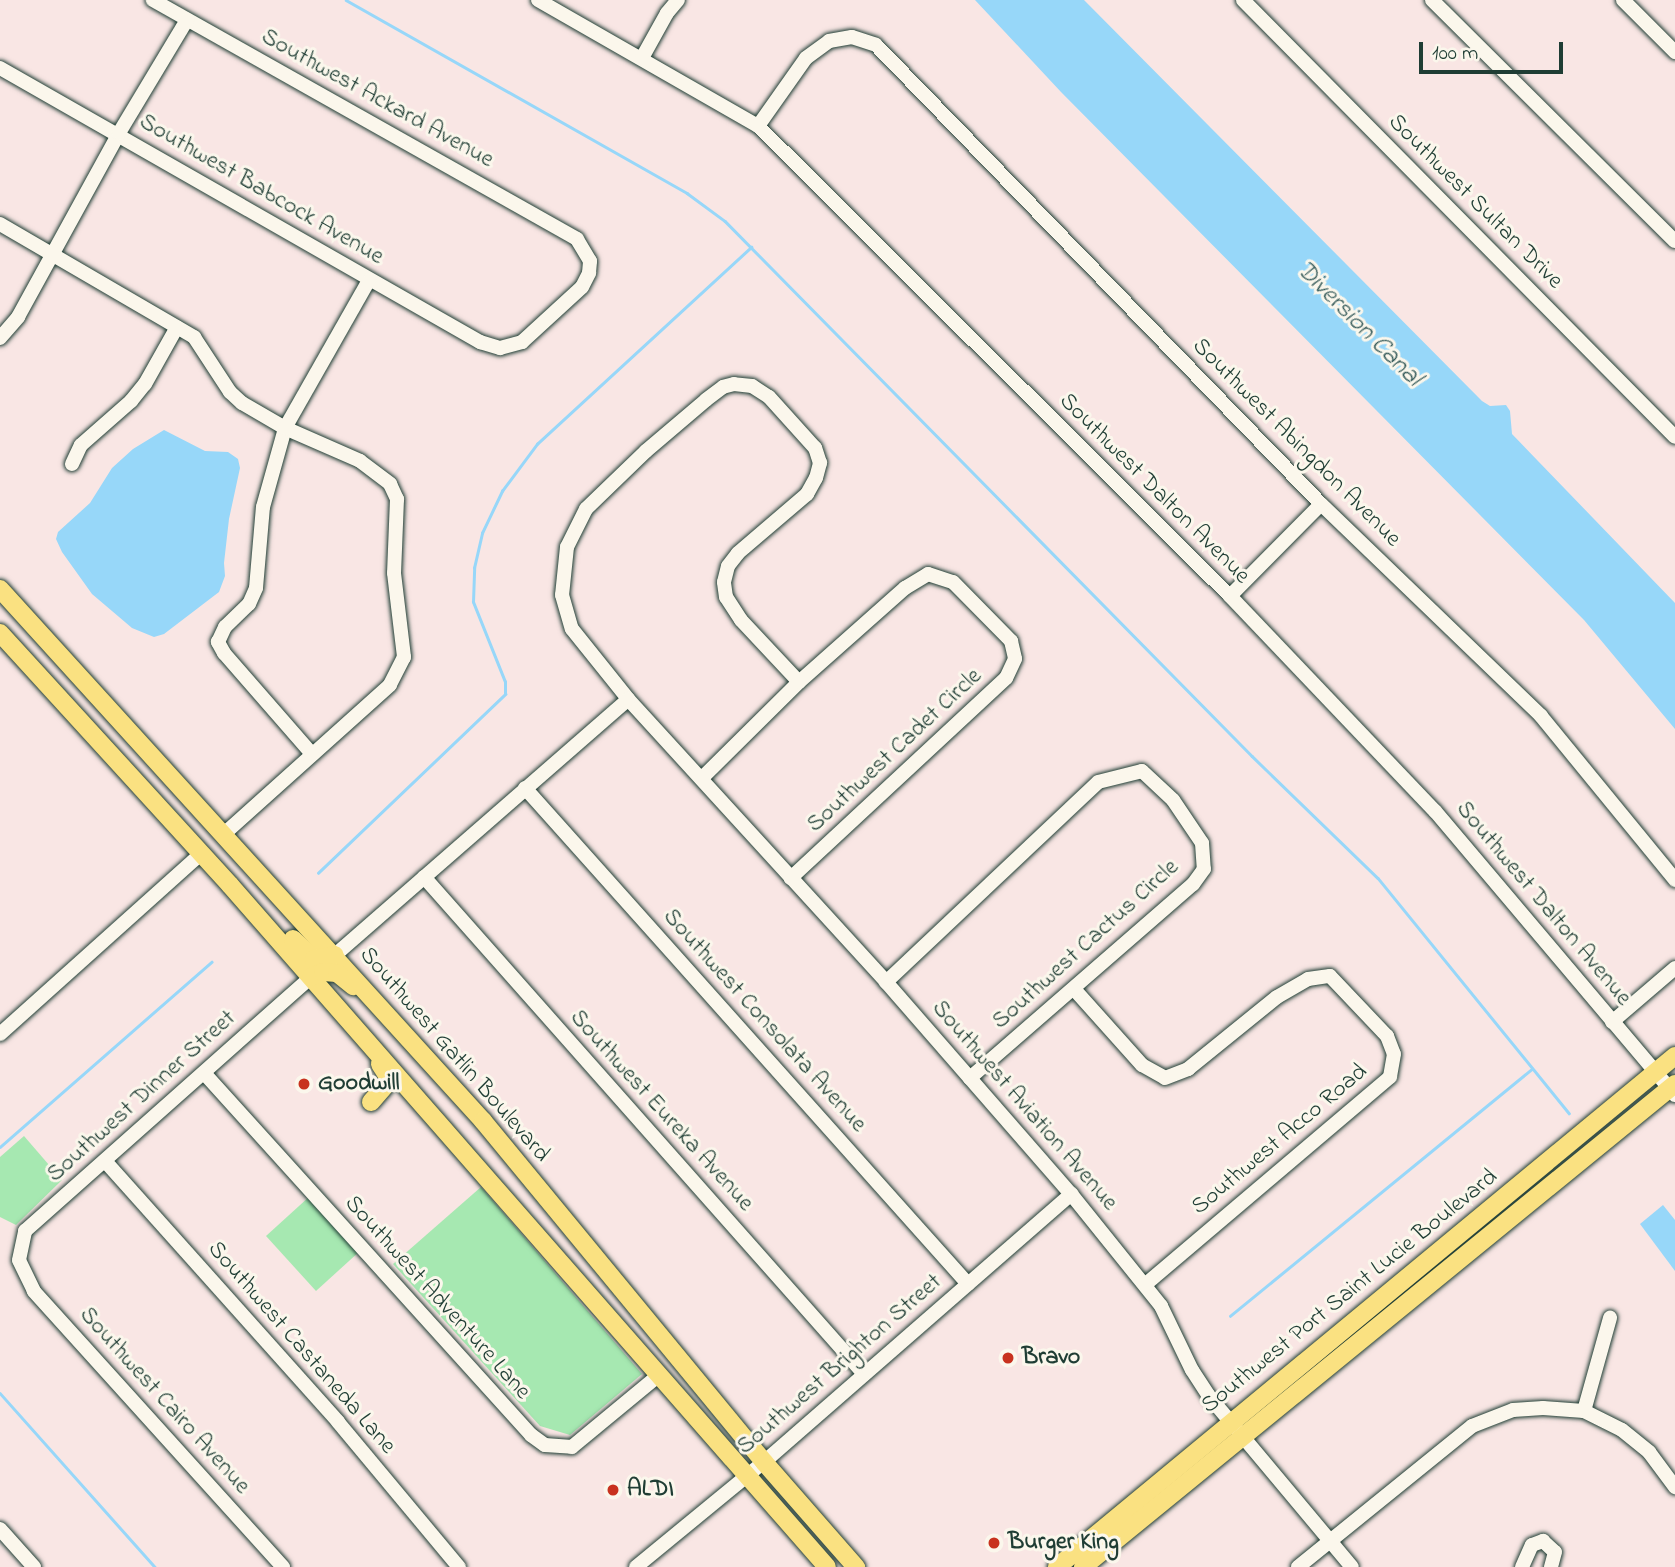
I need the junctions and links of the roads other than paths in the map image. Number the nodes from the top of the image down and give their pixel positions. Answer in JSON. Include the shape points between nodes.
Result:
{"nodes":[{"id":1,"x":153,"y":0,"type":"edge"},
{"id":2,"x":538,"y":0,"type":"edge"},
{"id":3,"x":678,"y":0,"type":"edge"},
{"id":4,"x":1242,"y":0,"type":"edge"},
{"id":5,"x":1432,"y":0,"type":"edge"},
{"id":6,"x":1623,"y":0,"type":"edge"},
{"id":7,"x":187,"y":20,"type":"junction"},
{"id":8,"x":1675,"y":52,"type":"edge"},
{"id":9,"x":642,"y":58,"type":"junction"},
{"id":10,"x":0,"y":68,"type":"edge"},
{"id":11,"x":758,"y":126,"type":"junction"},
{"id":12,"x":119,"y":133,"type":"junction"},
{"id":13,"x":0,"y":224,"type":"edge"},
{"id":14,"x":1675,"y":241,"type":"edge"},
{"id":15,"x":52,"y":256,"type":"junction"},
{"id":16,"x":369,"y":280,"type":"junction"},
{"id":17,"x":177,"y":327,"type":"junction"},
{"id":18,"x":0,"y":338,"type":"edge"},
{"id":19,"x":500,"y":348,"type":"joint"},
{"id":20,"x":285,"y":428,"type":"junction"},
{"id":21,"x":1675,"y":436,"type":"edge"},
{"id":22,"x":72,"y":464,"type":"dead end"},
{"id":23,"x":1321,"y":504,"type":"junction"},
{"id":24,"x":0,"y":589,"type":"edge"},
{"id":25,"x":1230,"y":596,"type":"junction"},
{"id":26,"x":0,"y":633,"type":"edge"},
{"id":27,"x":799,"y":682,"type":"junction"},
{"id":28,"x":628,"y":699,"type":"junction"},
{"id":29,"x":312,"y":754,"type":"junction"},
{"id":30,"x":703,"y":777,"type":"junction"},
{"id":31,"x":525,"y":789,"type":"junction"},
{"id":32,"x":225,"y":833,"type":"junction"},
{"id":33,"x":202,"y":853,"type":"junction"},
{"id":34,"x":424,"y":877,"type":"junction"},
{"id":35,"x":791,"y":878,"type":"junction"},
{"id":36,"x":1675,"y":880,"type":"edge"},
{"id":37,"x":230,"y":885,"type":"junction"},
{"id":38,"x":335,"y":955,"type":"junction"},
{"id":39,"x":1675,"y":968,"type":"edge"},
{"id":40,"x":311,"y":977,"type":"junction"},
{"id":41,"x":886,"y":982,"type":"junction"},
{"id":42,"x":1074,"y":989,"type":"junction"},
{"id":43,"x":332,"y":1000,"type":"junction"},
{"id":44,"x":1612,"y":1022,"type":"junction"},
{"id":45,"x":0,"y":1034,"type":"edge"},
{"id":46,"x":408,"y":1038,"type":"junction"},
{"id":47,"x":1675,"y":1056,"type":"edge"},
{"id":48,"x":204,"y":1073,"type":"junction"},
{"id":49,"x":1656,"y":1073,"type":"junction"},
{"id":50,"x":970,"y":1078,"type":"junction"},
{"id":51,"x":409,"y":1089,"type":"junction"},
{"id":52,"x":1673,"y":1089,"type":"edge"},
{"id":53,"x":106,"y":1161,"type":"junction"},
{"id":54,"x":1071,"y":1194,"type":"junction"},
{"id":55,"x":19,"y":1260,"type":"joint"},
{"id":56,"x":968,"y":1284,"type":"junction"},
{"id":57,"x":1145,"y":1285,"type":"junction"},
{"id":58,"x":1610,"y":1318,"type":"dead end"},
{"id":59,"x":864,"y":1374,"type":"junction"},
{"id":60,"x":659,"y":1375,"type":"junction"},
{"id":61,"x":1584,"y":1411,"type":"junction"},
{"id":62,"x":1229,"y":1422,"type":"junction"},
{"id":63,"x":1242,"y":1437,"type":"junction"},
{"id":64,"x":764,"y":1462,"type":"junction"},
{"id":65,"x":746,"y":1477,"type":"junction"},
{"id":66,"x":1675,"y":1487,"type":"edge"},
{"id":67,"x":0,"y":1529,"type":"edge"},
{"id":68,"x":1331,"y":1540,"type":"junction"},
{"id":69,"x":34,"y":1567,"type":"edge"},
{"id":70,"x":283,"y":1567,"type":"edge"},
{"id":71,"x":459,"y":1567,"type":"edge"},
{"id":72,"x":636,"y":1567,"type":"edge"},
{"id":73,"x":827,"y":1567,"type":"edge"},
{"id":74,"x":856,"y":1567,"type":"edge"},
{"id":75,"x":1057,"y":1567,"type":"edge"},
{"id":76,"x":1083,"y":1567,"type":"edge"},
{"id":77,"x":1298,"y":1567,"type":"edge"},
{"id":78,"x":1352,"y":1567,"type":"edge"},
{"id":79,"x":1522,"y":1567,"type":"edge"},
{"id":80,"x":1551,"y":1567,"type":"edge"}],
"edges":[{"from":1,"to":7,"type":"street","name":"Southwest Ackard Avenue"},
{"from":2,"to":9,"type":"street","name":"Southwest Dalton Avenue"},
{"from":3,"to":9,"type":"street"},
{"from":4,"to":21,"type":"street","name":"Southwest Sultan Drive"},
{"from":5,"to":14,"type":"street"},
{"from":6,"to":8,"type":"street"},
{"from":7,"to":12,"type":"street"},
{"from":7,"to":19,"type":"street","name":"Southwest Ackard Avenue","via":[[578,239],[590,261],[582,288],[522,342]]},
{"from":9,"to":11,"type":"street","name":"Southwest Dalton Avenue"},
{"from":10,"to":12,"type":"street","name":"Southwest Babcock Avenue"},
{"from":11,"to":23,"type":"street","name":"Southwest Abingdon Avenue","via":[[806,58],[830,41],[852,37],[876,45]]},
{"from":11,"to":25,"type":"street","name":"Southwest Dalton Avenue"},
{"from":12,"to":15,"type":"street"},
{"from":12,"to":16,"type":"street","name":"Southwest Babcock Avenue"},
{"from":13,"to":15,"type":"street"},
{"from":15,"to":17,"type":"street"},
{"from":15,"to":18,"type":"street","via":[[18,317]]},
{"from":16,"to":19,"type":"street","name":"Southwest Babcock Avenue","via":[[480,342]]},
{"from":16,"to":20,"type":"street"},
{"from":17,"to":20,"type":"street","via":[[203,347],[230,392]]},
{"from":17,"to":22,"type":"street","via":[[141,389],[81,444]]},
{"from":20,"to":29,"type":"street","via":[[263,507],[253,598],[225,627],[218,642]]},
{"from":20,"to":29,"type":"street","via":[[360,461],[390,484],[397,499],[394,573],[404,657],[390,685]]},
{"from":23,"to":25,"type":"street"},
{"from":23,"to":36,"type":"street","name":"Southwest Abingdon Avenue","via":[[1541,716]]},
{"from":24,"to":32,"type":"main road","name":"Southwest Gatlin Boulevard"},
{"from":25,"to":44,"type":"street","name":"Southwest Dalton Avenue","via":[[1435,811]]},
{"from":26,"to":33,"type":"main road"},
{"from":27,"to":28,"type":"street","name":"Southwest Aviation Avenue","via":[[741,620],[726,597],[724,582],[738,553],[807,494],[820,463],[810,442],[769,397],[743,383],[723,387],[646,451],[586,509],[567,547],[562,595],[572,629]]},
{"from":27,"to":30,"type":"street","name":"Southwest Cadet Circle"},
{"from":27,"to":35,"type":"street","name":"Southwest Cadet Circle","via":[[905,588],[928,574],[953,582],[1011,641],[1015,659],[1006,678]]},
{"from":28,"to":30,"type":"street","name":"Southwest Aviation Avenue"},
{"from":28,"to":31,"type":"street"},
{"from":29,"to":32,"type":"street"},
{"from":30,"to":35,"type":"street","name":"Southwest Aviation Avenue"},
{"from":31,"to":34,"type":"street"},
{"from":31,"to":56,"type":"street","name":"Southwest Consolata Avenue"},
{"from":32,"to":38,"type":"main road","name":"Southwest Gatlin Boulevard"},
{"from":33,"to":37,"type":"main road"},
{"from":33,"to":45,"type":"street"},
{"from":34,"to":38,"type":"street"},
{"from":34,"to":59,"type":"street","name":"Southwest Eureka Avenue"},
{"from":35,"to":41,"type":"street","name":"Southwest Aviation Avenue"},
{"from":37,"to":38,"type":"main road","via":[[261,902],[309,956],[320,960]]},
{"from":37,"to":40,"type":"main road"},
{"from":38,"to":46,"type":"main road","name":"Southwest Gatlin Boulevard"},
{"from":39,"to":44,"type":"street"},
{"from":40,"to":43,"type":"main road"},
{"from":40,"to":46,"type":"main road","via":[[329,972],[343,975],[391,1028]]},
{"from":40,"to":48,"type":"street","name":"Southwest Dinner Street"},
{"from":41,"to":42,"type":"street","name":"Southwest Cactus Circle","via":[[1098,782],[1142,771],[1173,800],[1202,843],[1204,869],[1193,884]]},
{"from":41,"to":50,"type":"street","name":"Southwest Aviation Avenue"},
{"from":42,"to":50,"type":"street","name":"Southwest Cactus Circle"},
{"from":42,"to":57,"type":"street","name":"Southwest Acco Road","via":[[1142,1065],[1165,1078],[1188,1069],[1277,997],[1308,979],[1329,976],[1387,1036],[1394,1054],[1390,1077]]},
{"from":43,"to":51,"type":"main road"},
{"from":43,"to":51,"type":"main road","via":[[343,1022],[390,1077],[371,1102],[380,1101],[396,1088]]},
{"from":44,"to":49,"type":"street","name":"Southwest Dalton Avenue"},
{"from":46,"to":64,"type":"main road","name":"Southwest Gatlin Boulevard","via":[[483,1121]]},
{"from":47,"to":49,"type":"main road","name":"Southwest Port Saint Lucie Boulevard"},
{"from":48,"to":53,"type":"street","name":"Southwest Dinner Street"},
{"from":48,"to":60,"type":"street","name":"Southwest Adventure Lane","via":[[531,1436],[545,1445],[572,1447]]},
{"from":49,"to":52,"type":"street","name":"Southwest Dalton Avenue"},
{"from":49,"to":62,"type":"main road","name":"Southwest Port Saint Lucie Boulevard"},
{"from":50,"to":54,"type":"street","name":"Southwest Aviation Avenue"},
{"from":51,"to":60,"type":"main road"},
{"from":52,"to":63,"type":"main road","name":"Southwest Port Saint Lucie Boulevard"},
{"from":53,"to":55,"type":"street","name":"Southwest Dinner Street","via":[[25,1231]]},
{"from":53,"to":71,"type":"street","name":"Southwest Castaneda Lane","via":[[338,1422]]},
{"from":54,"to":56,"type":"street","name":"Southwest Brighton Street"},
{"from":54,"to":57,"type":"street","name":"Southwest Aviation Avenue"},
{"from":55,"to":70,"type":"street","name":"Southwest Cairo Avenue","via":[[34,1291]]},
{"from":56,"to":59,"type":"street","name":"Southwest Brighton Street"},
{"from":57,"to":62,"type":"street","name":"Southwest Aviation Avenue","via":[[1161,1306],[1192,1370]]},
{"from":58,"to":61,"type":"street"},
{"from":59,"to":64,"type":"street","name":"Southwest Brighton Street"},
{"from":60,"to":65,"type":"main road"},
{"from":61,"to":66,"type":"street","via":[[1622,1430],[1649,1451]]},
{"from":61,"to":68,"type":"street","via":[[1513,1410],[1472,1426]]},
{"from":62,"to":63,"type":"street","name":"Southwest Aviation Avenue"},
{"from":62,"to":75,"type":"main road","name":"Southwest Port Saint Lucie Boulevard"},
{"from":63,"to":68,"type":"street","name":"Southwest Aviation Avenue"},
{"from":63,"to":76,"type":"main road","name":"Southwest Port Saint Lucie Boulevard"},
{"from":64,"to":65,"type":"street","name":"Southwest Brighton Street"},
{"from":64,"to":74,"type":"main road","name":"Southwest Gatlin Boulevard"},
{"from":65,"to":72,"type":"street","name":"Southwest Brighton Street"},
{"from":65,"to":73,"type":"main road"},
{"from":67,"to":69,"type":"street"},
{"from":68,"to":77,"type":"street"},
{"from":68,"to":78,"type":"street","name":"Southwest Aviation Avenue"},
{"from":79,"to":80,"type":"street","via":[[1532,1545],[1543,1541],[1555,1552]]}]}
